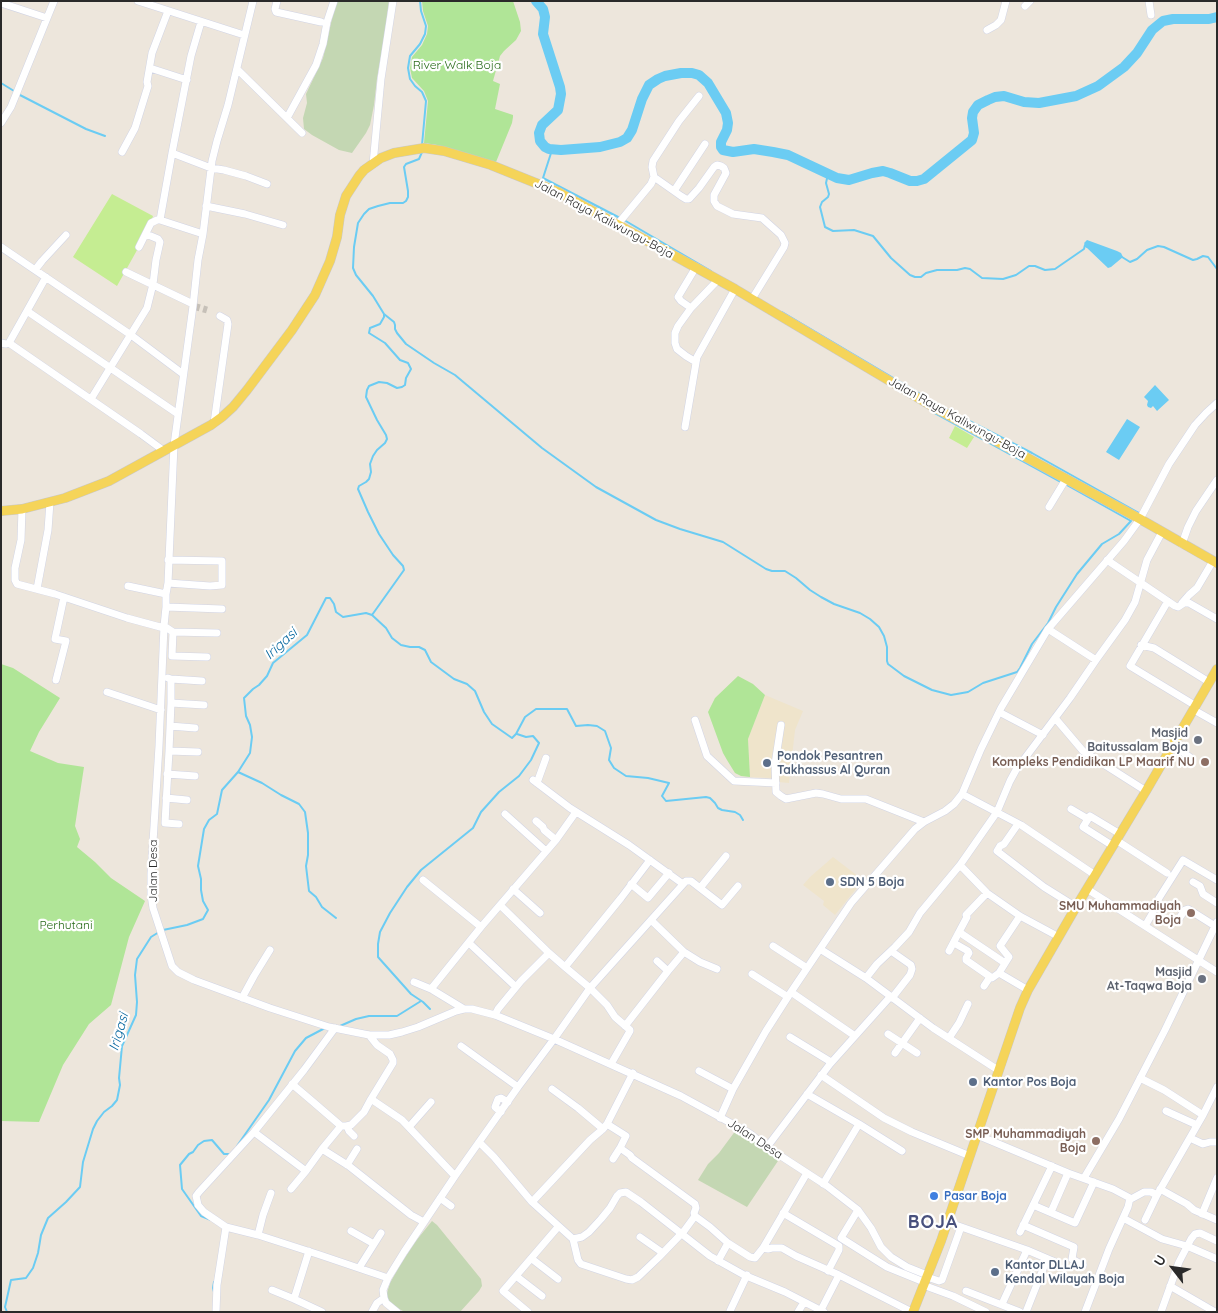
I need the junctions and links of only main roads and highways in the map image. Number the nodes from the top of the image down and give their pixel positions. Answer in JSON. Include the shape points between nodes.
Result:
{"nodes":[{"id":1,"x":1,"y":511,"type":"edge"},
{"id":2,"x":1215,"y":562,"type":"edge"},
{"id":3,"x":1216,"y":672,"type":"edge"},
{"id":4,"x":912,"y":1312,"type":"edge"}],
"edges":[{"from":1,"to":2,"type":"main road","name":"Jalan Raya Kaliwungu-Boja","via":[[65,498],[109,481],[214,423],[233,407],[316,295],[330,260],[346,196],[352,186],[364,170],[381,158],[421,148],[444,151],[491,165],[621,220],[694,269],[734,292],[754,297],[930,405]]},
{"from":3,"to":4,"type":"main road","via":[[1028,990],[948,1222]]}]}
